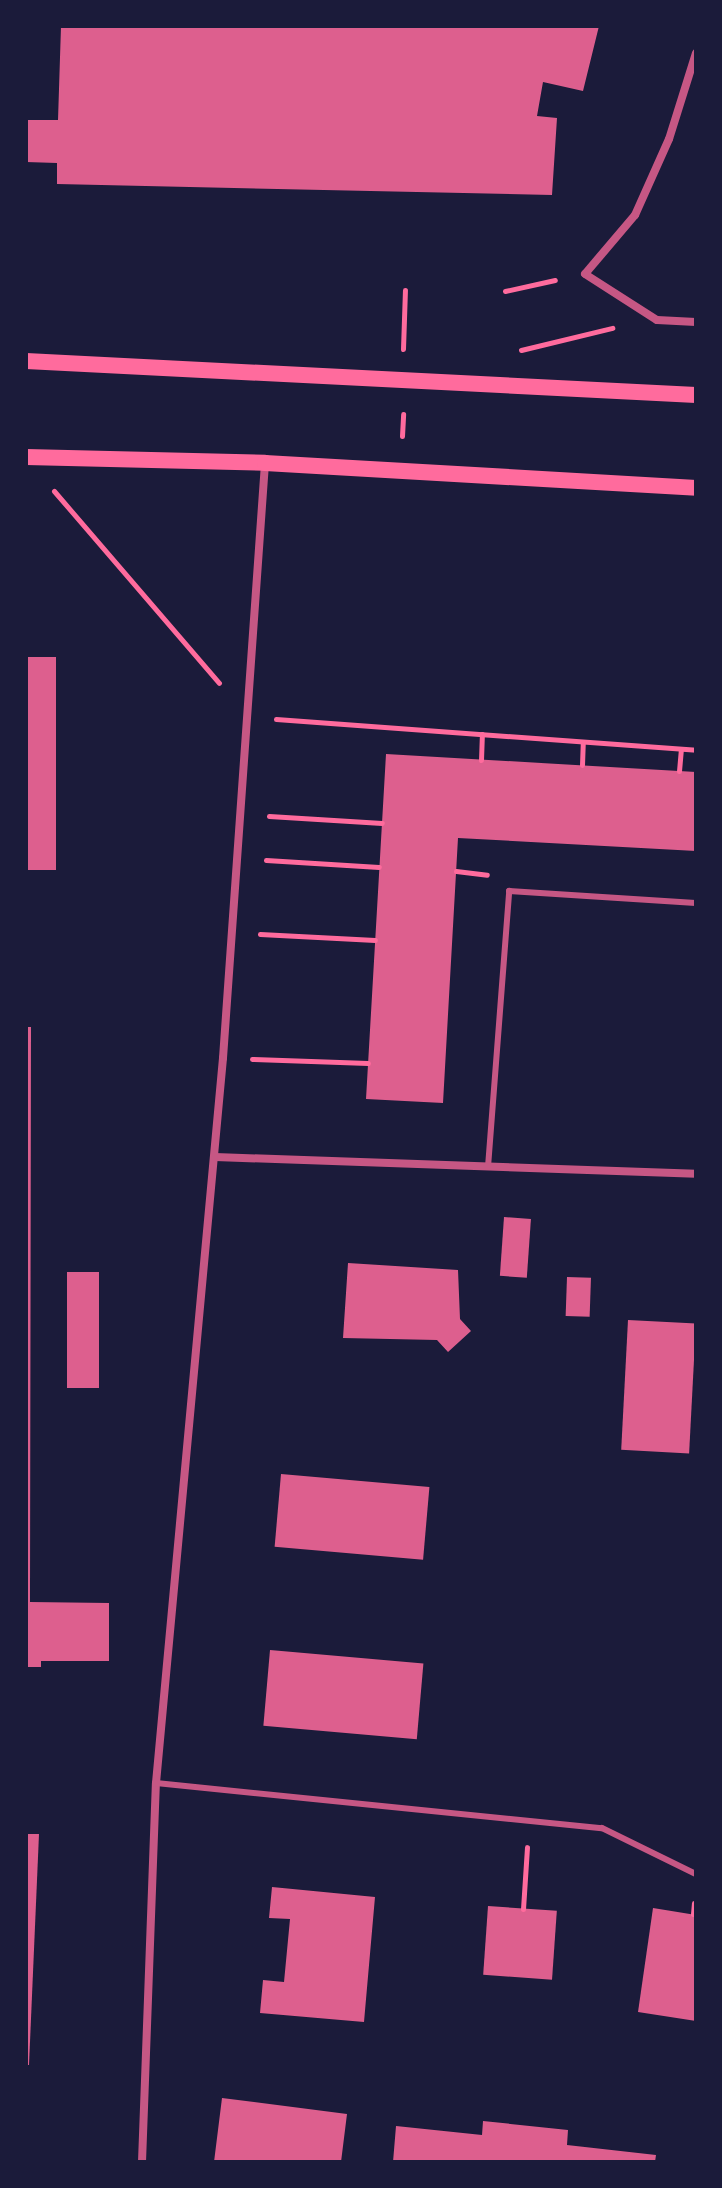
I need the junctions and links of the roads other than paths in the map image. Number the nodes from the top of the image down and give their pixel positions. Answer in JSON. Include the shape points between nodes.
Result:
{"nodes":[{"id":1,"x":696,"y":53,"type":"edge"},
{"id":2,"x":696,"y":322,"type":"edge"},
{"id":3,"x":26,"y":361,"type":"edge"},
{"id":4,"x":696,"y":395,"type":"edge"},
{"id":5,"x":26,"y":457,"type":"edge"},
{"id":6,"x":265,"y":463,"type":"junction"},
{"id":7,"x":696,"y":488,"type":"edge"},
{"id":8,"x":696,"y":903,"type":"edge"},
{"id":9,"x":215,"y":1157,"type":"junction"},
{"id":10,"x":488,"y":1167,"type":"junction"},
{"id":11,"x":696,"y":1174,"type":"edge"},
{"id":12,"x":156,"y":1783,"type":"junction"},
{"id":13,"x":696,"y":1874,"type":"edge"},
{"id":14,"x":142,"y":2162,"type":"edge"}],
"edges":[{"from":1,"to":2,"type":"street","via":[[669,139],[635,215],[585,274],[657,320]]},
{"from":3,"to":4,"type":"main road"},
{"from":5,"to":6,"type":"main road"},
{"from":6,"to":7,"type":"main road"},
{"from":6,"to":9,"type":"street"},
{"from":8,"to":10,"type":"lane","via":[[509,891]]},
{"from":9,"to":10,"type":"street"},
{"from":9,"to":12,"type":"street"},
{"from":10,"to":11,"type":"street"},
{"from":12,"to":13,"type":"lane","via":[[602,1828]]},
{"from":12,"to":14,"type":"street"}]}
